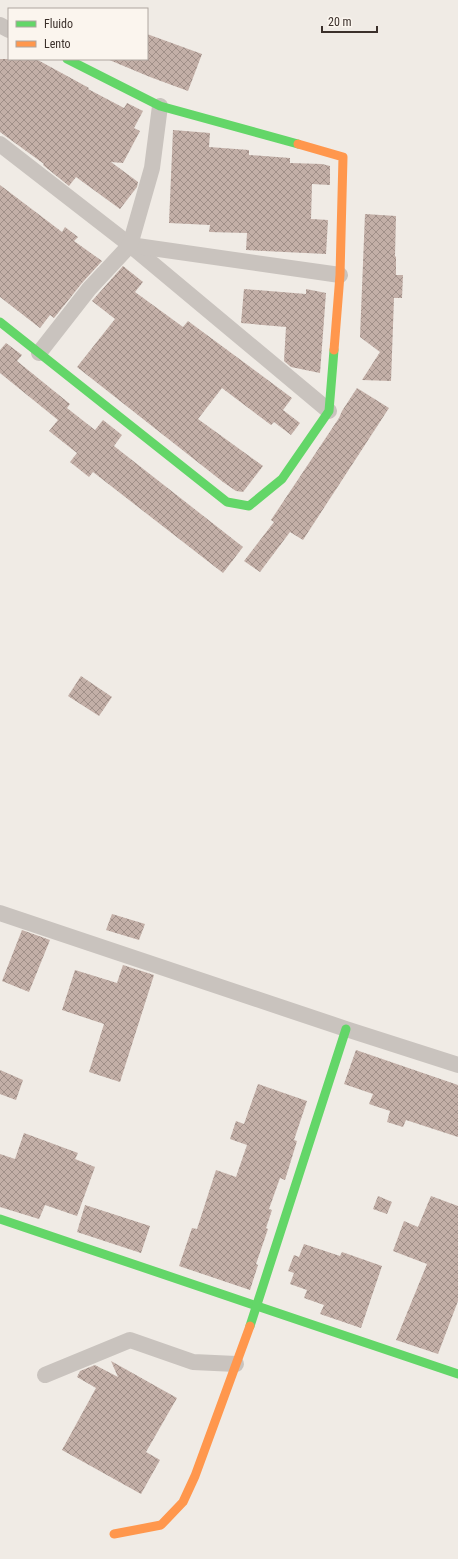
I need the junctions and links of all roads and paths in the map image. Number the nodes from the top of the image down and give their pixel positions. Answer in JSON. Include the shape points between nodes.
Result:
{"nodes":[{"id":1,"x":69,"y":60,"type":"edge"},
{"id":2,"x":160,"y":106,"type":"junction"},
{"id":3,"x":0,"y":144,"type":"edge"},
{"id":4,"x":130,"y":245,"type":"junction"},
{"id":5,"x":340,"y":276,"type":"junction"},
{"id":6,"x":0,"y":322,"type":"edge"},
{"id":7,"x":39,"y":353,"type":"junction"},
{"id":8,"x":329,"y":411,"type":"junction"},
{"id":9,"x":0,"y":913,"type":"edge"},
{"id":10,"x":346,"y":1029,"type":"junction"},
{"id":11,"x":458,"y":1064,"type":"edge"},
{"id":12,"x":0,"y":1219,"type":"edge"},
{"id":13,"x":258,"y":1305,"type":"junction"},
{"id":14,"x":236,"y":1364,"type":"junction"},
{"id":15,"x":458,"y":1374,"type":"edge"},
{"id":16,"x":45,"y":1375,"type":"dead end"},
{"id":17,"x":114,"y":1534,"type":"dead end"}],
"edges":[{"from":1,"to":2,"type":"street"},
{"from":2,"to":4,"type":"street","via":[[152,168]]},
{"from":2,"to":5,"type":"street","via":[[344,157]]},
{"from":3,"to":4,"type":"street"},
{"from":4,"to":5,"type":"street"},
{"from":4,"to":7,"type":"street","via":[[89,289]]},
{"from":4,"to":8,"type":"street"},
{"from":5,"to":8,"type":"street"},
{"from":6,"to":7,"type":"street"},
{"from":7,"to":8,"type":"street","via":[[226,502],[249,506],[282,479]]},
{"from":9,"to":10,"type":"street"},
{"from":10,"to":11,"type":"street"},
{"from":10,"to":13,"type":"street"},
{"from":12,"to":13,"type":"street"},
{"from":13,"to":14,"type":"street"},
{"from":13,"to":15,"type":"street"},
{"from":14,"to":16,"type":"street","via":[[193,1362],[130,1340]]},
{"from":14,"to":17,"type":"street","via":[[183,1502],[161,1526]]}]}
